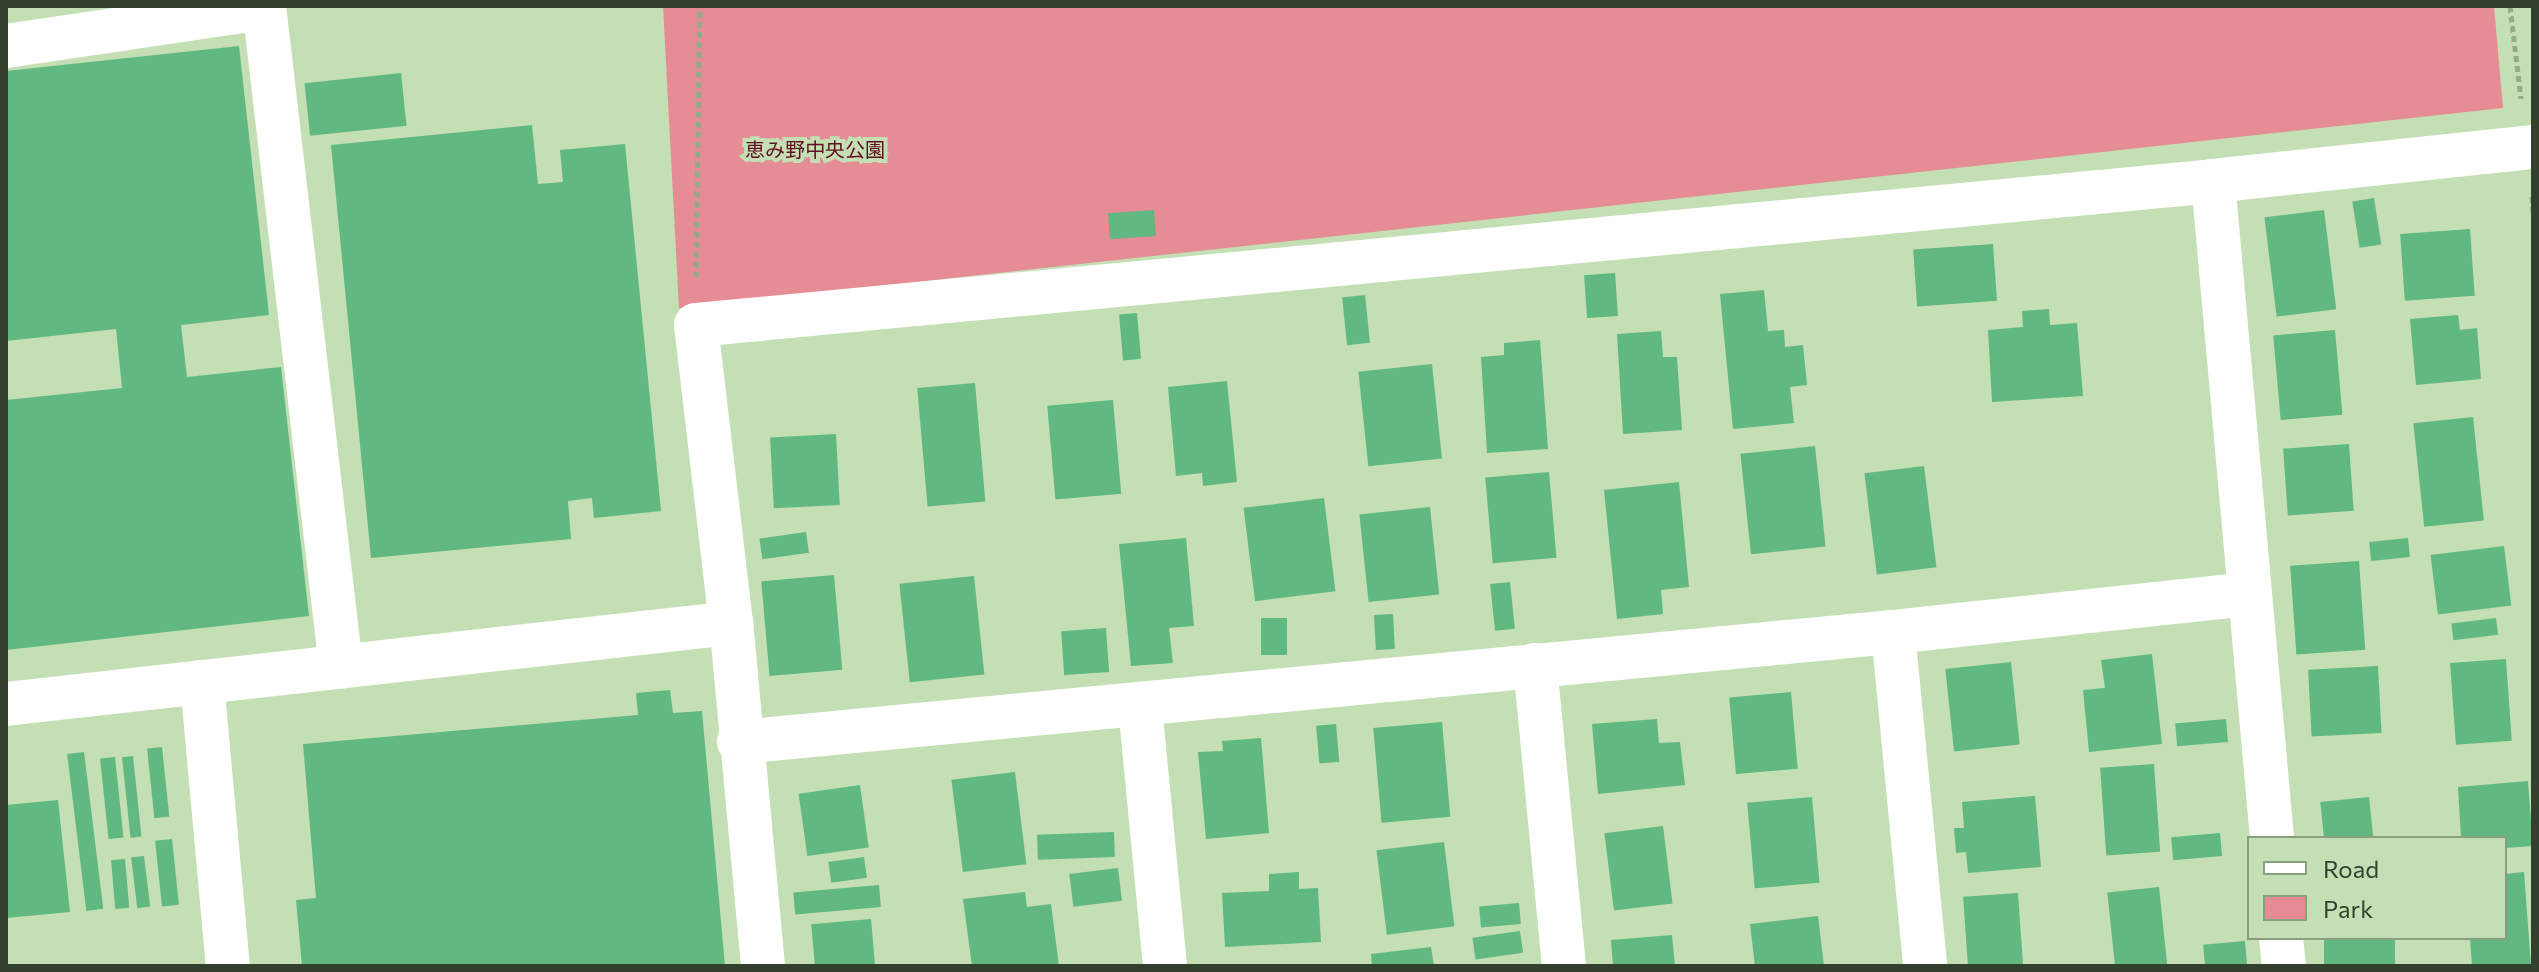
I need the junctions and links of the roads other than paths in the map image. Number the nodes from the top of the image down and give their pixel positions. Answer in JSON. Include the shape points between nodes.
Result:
{"nodes":[{"id":1,"x":264,"y":7,"type":"edge"},
{"id":2,"x":6,"y":46,"type":"edge"},
{"id":3,"x":2533,"y":147,"type":"edge"},
{"id":4,"x":2213,"y":181,"type":"junction"},
{"id":5,"x":2248,"y":594,"type":"junction"},
{"id":6,"x":731,"y":623,"type":"junction"},
{"id":7,"x":1893,"y":632,"type":"junction"},
{"id":8,"x":1535,"y":665,"type":"junction"},
{"id":9,"x":341,"y":667,"type":"junction"},
{"id":10,"x":202,"y":682,"type":"junction"},
{"id":11,"x":6,"y":704,"type":"edge"},
{"id":12,"x":1140,"y":706,"type":"junction"},
{"id":13,"x":739,"y":742,"type":"junction"},
{"id":14,"x":2272,"y":836,"type":"edge"},
{"id":15,"x":2281,"y":940,"type":"edge"},
{"id":16,"x":228,"y":966,"type":"edge"},
{"id":17,"x":763,"y":966,"type":"edge"},
{"id":18,"x":1165,"y":966,"type":"edge"},
{"id":19,"x":1564,"y":966,"type":"edge"},
{"id":20,"x":1925,"y":966,"type":"edge"},
{"id":21,"x":2284,"y":966,"type":"edge"}],
"edges":[{"from":1,"to":2,"type":"street"},
{"from":1,"to":9,"type":"street"},
{"from":3,"to":4,"type":"street"},
{"from":4,"to":5,"type":"street"},
{"from":4,"to":6,"type":"street","via":[[696,325]]},
{"from":5,"to":7,"type":"street"},
{"from":5,"to":14,"type":"street"},
{"from":6,"to":9,"type":"street"},
{"from":6,"to":13,"type":"street"},
{"from":7,"to":8,"type":"street"},
{"from":7,"to":20,"type":"street"},
{"from":8,"to":12,"type":"street"},
{"from":8,"to":19,"type":"street"},
{"from":9,"to":10,"type":"street"},
{"from":10,"to":11,"type":"street"},
{"from":10,"to":16,"type":"street"},
{"from":12,"to":13,"type":"street"},
{"from":12,"to":18,"type":"street"},
{"from":13,"to":17,"type":"street"},
{"from":15,"to":21,"type":"street"}]}
